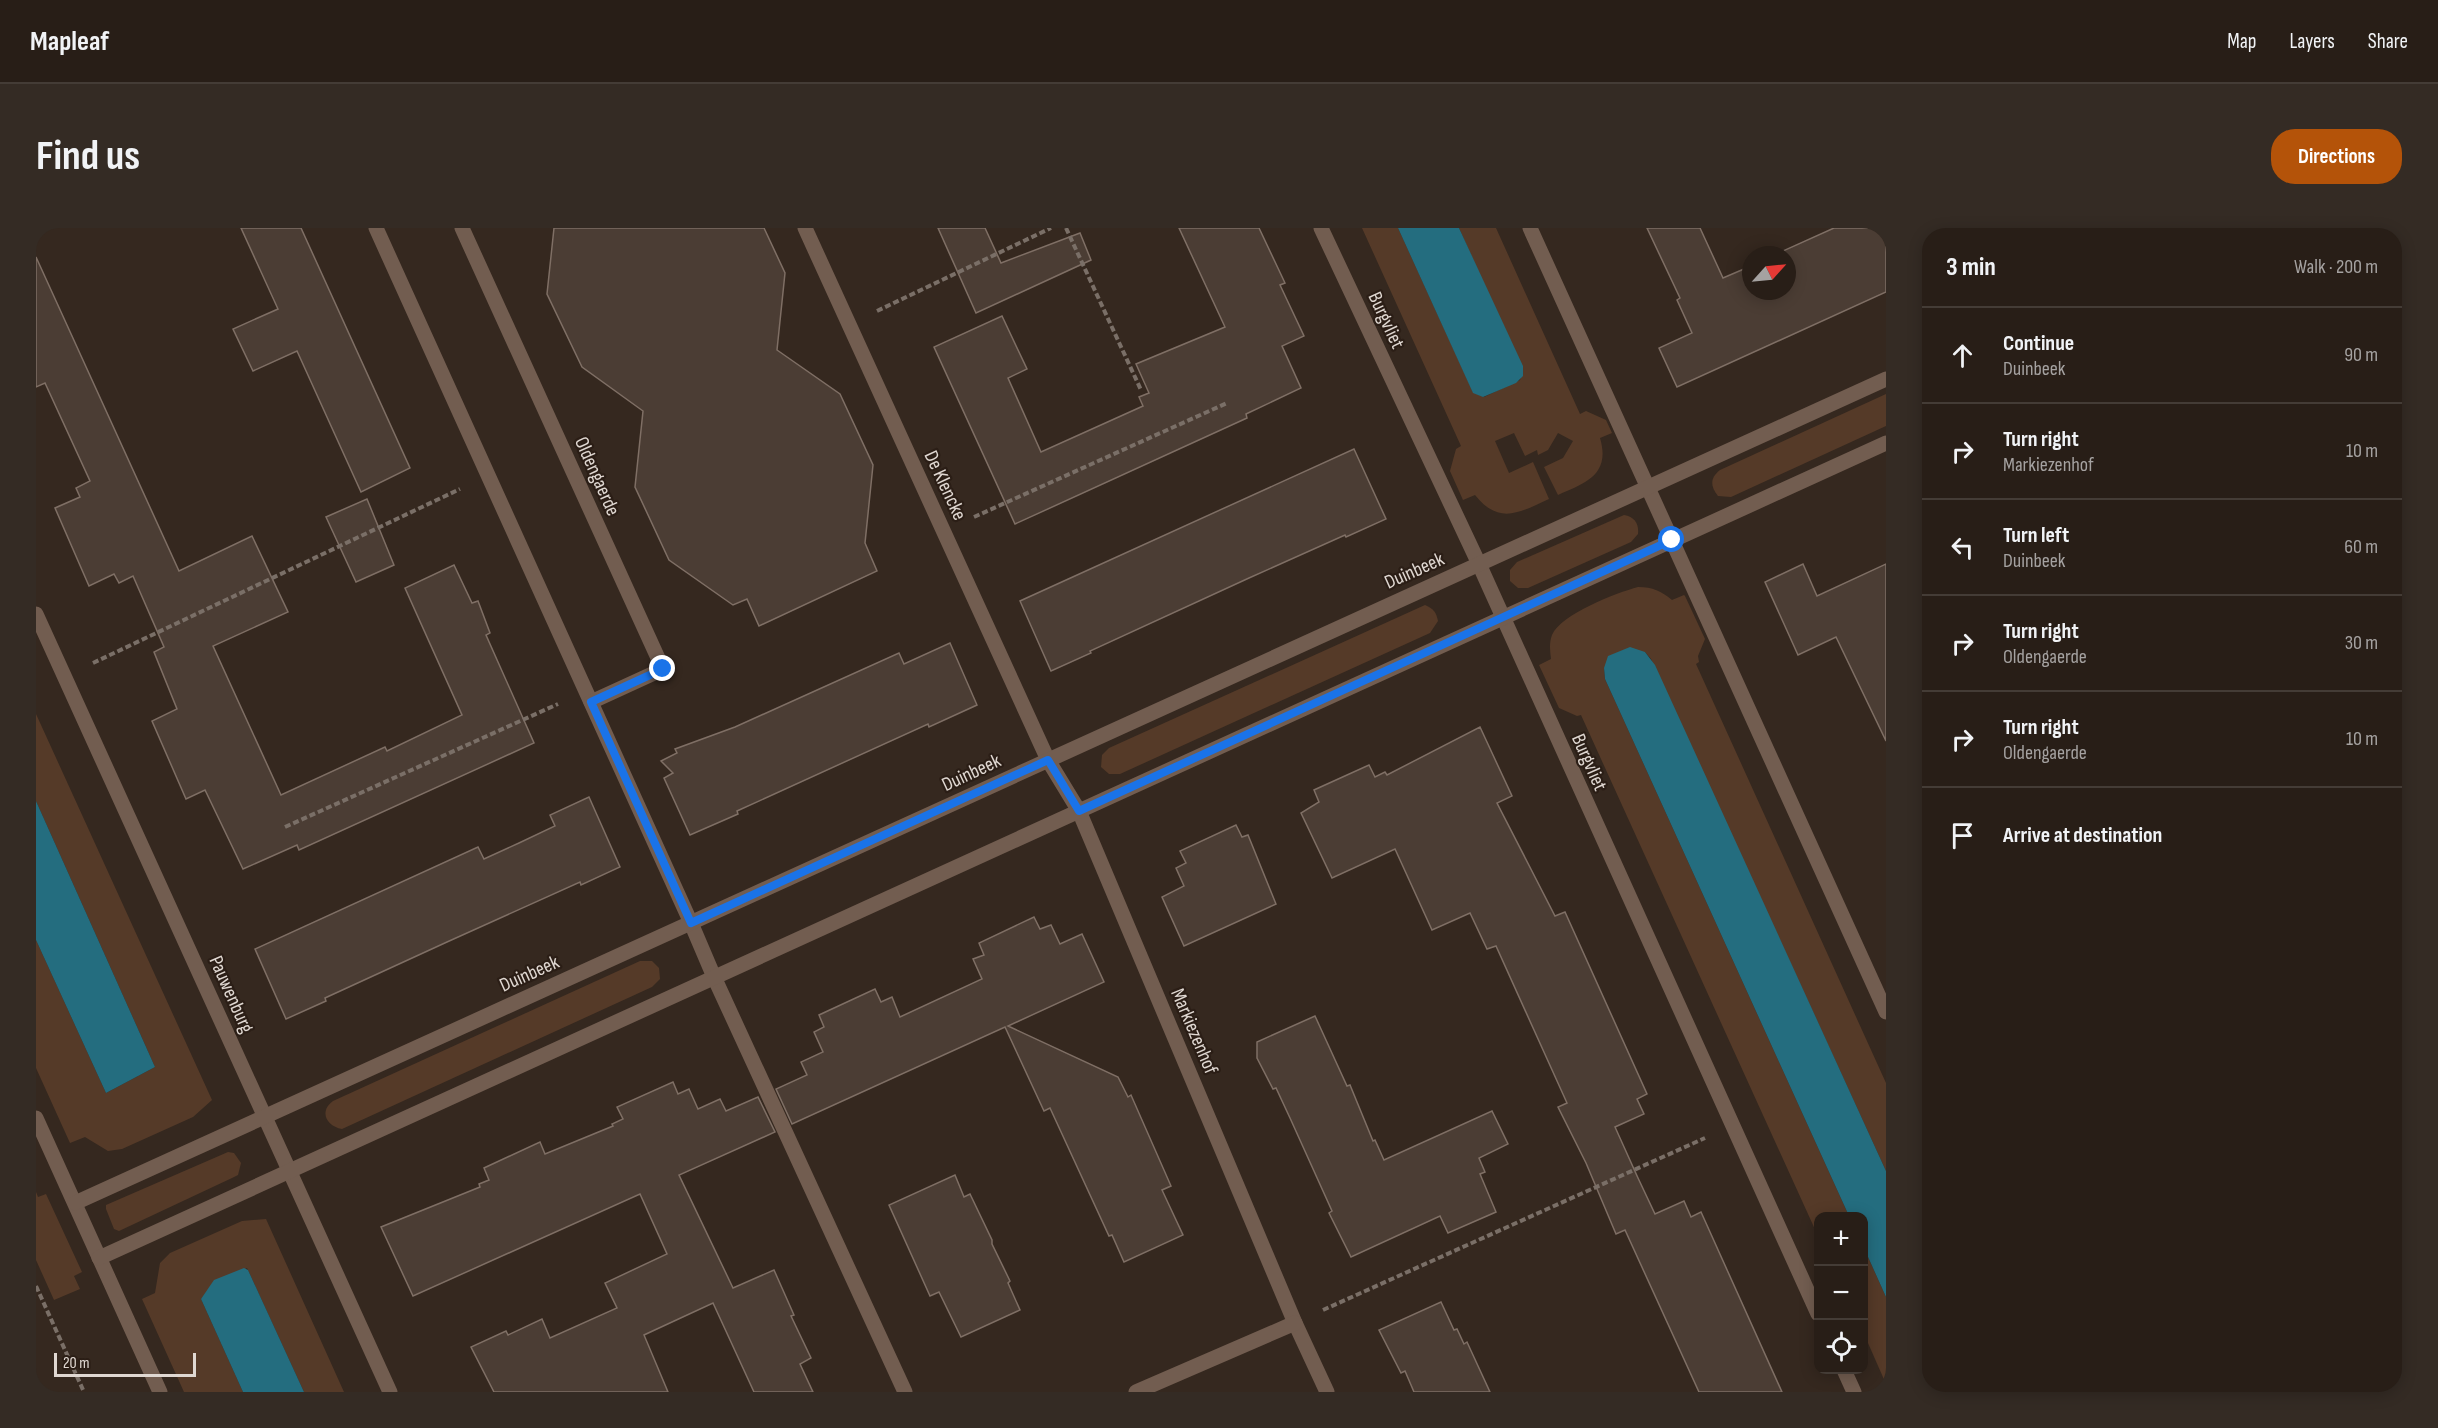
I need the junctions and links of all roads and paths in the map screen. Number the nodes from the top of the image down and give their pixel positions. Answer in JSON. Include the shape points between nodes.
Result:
{"nodes":[{"id":1,"x":376,"y":228,"type":"edge"},
{"id":2,"x":462,"y":228,"type":"edge"},
{"id":3,"x":806,"y":228,"type":"edge"},
{"id":4,"x":1051,"y":228,"type":"edge"},
{"id":5,"x":1066,"y":228,"type":"edge"},
{"id":6,"x":1321,"y":228,"type":"edge"},
{"id":7,"x":1530,"y":228,"type":"edge"},
{"id":8,"x":849,"y":324,"type":"junction"},
{"id":9,"x":1886,"y":379,"type":"edge"},
{"id":10,"x":1141,"y":390,"type":"dead end"},
{"id":11,"x":1227,"y":402,"type":"dead end"},
{"id":12,"x":1886,"y":443,"type":"edge"},
{"id":13,"x":488,"y":475,"type":"junction"},
{"id":14,"x":1648,"y":487,"type":"junction"},
{"id":15,"x":944,"y":531,"type":"junction"},
{"id":16,"x":1672,"y":540,"type":"junction"},
{"id":17,"x":1479,"y":564,"type":"junction"},
{"id":18,"x":36,"y":614,"type":"edge"},
{"id":19,"x":1502,"y":618,"type":"junction"},
{"id":20,"x":64,"y":676,"type":"junction"},
{"id":21,"x":588,"y":697,"type":"junction"},
{"id":22,"x":1048,"y":760,"type":"junction"},
{"id":23,"x":1079,"y":811,"type":"junction"},
{"id":24,"x":285,"y":827,"type":"dead end"},
{"id":25,"x":691,"y":923,"type":"junction"},
{"id":26,"x":714,"y":978,"type":"junction"},
{"id":27,"x":1886,"y":1012,"type":"edge"},
{"id":28,"x":265,"y":1117,"type":"junction"},
{"id":29,"x":36,"y":1118,"type":"edge"},
{"id":30,"x":1732,"y":1126,"type":"junction"},
{"id":31,"x":290,"y":1171,"type":"junction"},
{"id":32,"x":75,"y":1203,"type":"junction"},
{"id":33,"x":99,"y":1258,"type":"junction"},
{"id":34,"x":36,"y":1286,"type":"edge"},
{"id":35,"x":1814,"y":1305,"type":"edge"},
{"id":36,"x":1295,"y":1323,"type":"junction"},
{"id":37,"x":1846,"y":1374,"type":"edge"},
{"id":38,"x":84,"y":1392,"type":"edge"},
{"id":39,"x":160,"y":1392,"type":"edge"},
{"id":40,"x":390,"y":1392,"type":"edge"},
{"id":41,"x":905,"y":1392,"type":"edge"},
{"id":42,"x":1136,"y":1392,"type":"edge"},
{"id":43,"x":1327,"y":1392,"type":"edge"},
{"id":44,"x":1854,"y":1392,"type":"edge"}],
"edges":[{"from":1,"to":13,"type":"street"},
{"from":2,"to":21,"type":"street","name":"Oldengaerde","via":[[663,669]]},
{"from":3,"to":8,"type":"street","name":"De Klencke"},
{"from":4,"to":8,"type":"path"},
{"from":5,"to":10,"type":"path"},
{"from":6,"to":17,"type":"street","name":"Burgvliet"},
{"from":7,"to":14,"type":"street"},
{"from":8,"to":15,"type":"street","name":"De Klencke"},
{"from":9,"to":14,"type":"street","name":"Duinbeek"},
{"from":11,"to":15,"type":"path"},
{"from":12,"to":16,"type":"street"},
{"from":13,"to":20,"type":"path"},
{"from":13,"to":21,"type":"street"},
{"from":14,"to":16,"type":"street"},
{"from":14,"to":17,"type":"street","name":"Duinbeek"},
{"from":15,"to":22,"type":"street","name":"De Klencke"},
{"from":16,"to":19,"type":"street"},
{"from":16,"to":27,"type":"street"},
{"from":17,"to":19,"type":"street","name":"Burgvliet"},
{"from":17,"to":22,"type":"street","name":"Duinbeek"},
{"from":18,"to":20,"type":"street","name":"Pauwenburg"},
{"from":19,"to":23,"type":"street"},
{"from":19,"to":30,"type":"street","name":"Burgvliet"},
{"from":20,"to":28,"type":"street","name":"Pauwenburg"},
{"from":21,"to":24,"type":"path"},
{"from":21,"to":25,"type":"street"},
{"from":22,"to":23,"type":"street","name":"Markiezenhof"},
{"from":22,"to":25,"type":"street","name":"Duinbeek"},
{"from":23,"to":26,"type":"street"},
{"from":23,"to":36,"type":"street","name":"Markiezenhof"},
{"from":25,"to":26,"type":"street"},
{"from":25,"to":28,"type":"street","name":"Duinbeek"},
{"from":26,"to":31,"type":"street"},
{"from":26,"to":41,"type":"street"},
{"from":28,"to":31,"type":"street","name":"Pauwenburg"},
{"from":28,"to":32,"type":"street","name":"Duinbeek"},
{"from":29,"to":32,"type":"street"},
{"from":30,"to":35,"type":"street","name":"Burgvliet"},
{"from":30,"to":36,"type":"path"},
{"from":31,"to":33,"type":"street"},
{"from":31,"to":40,"type":"street","name":"Pauwenburg"},
{"from":32,"to":33,"type":"street"},
{"from":33,"to":39,"type":"street"},
{"from":34,"to":38,"type":"path"},
{"from":36,"to":42,"type":"street"},
{"from":36,"to":43,"type":"street","name":"Markiezenhof"},
{"from":37,"to":44,"type":"street"}]}
